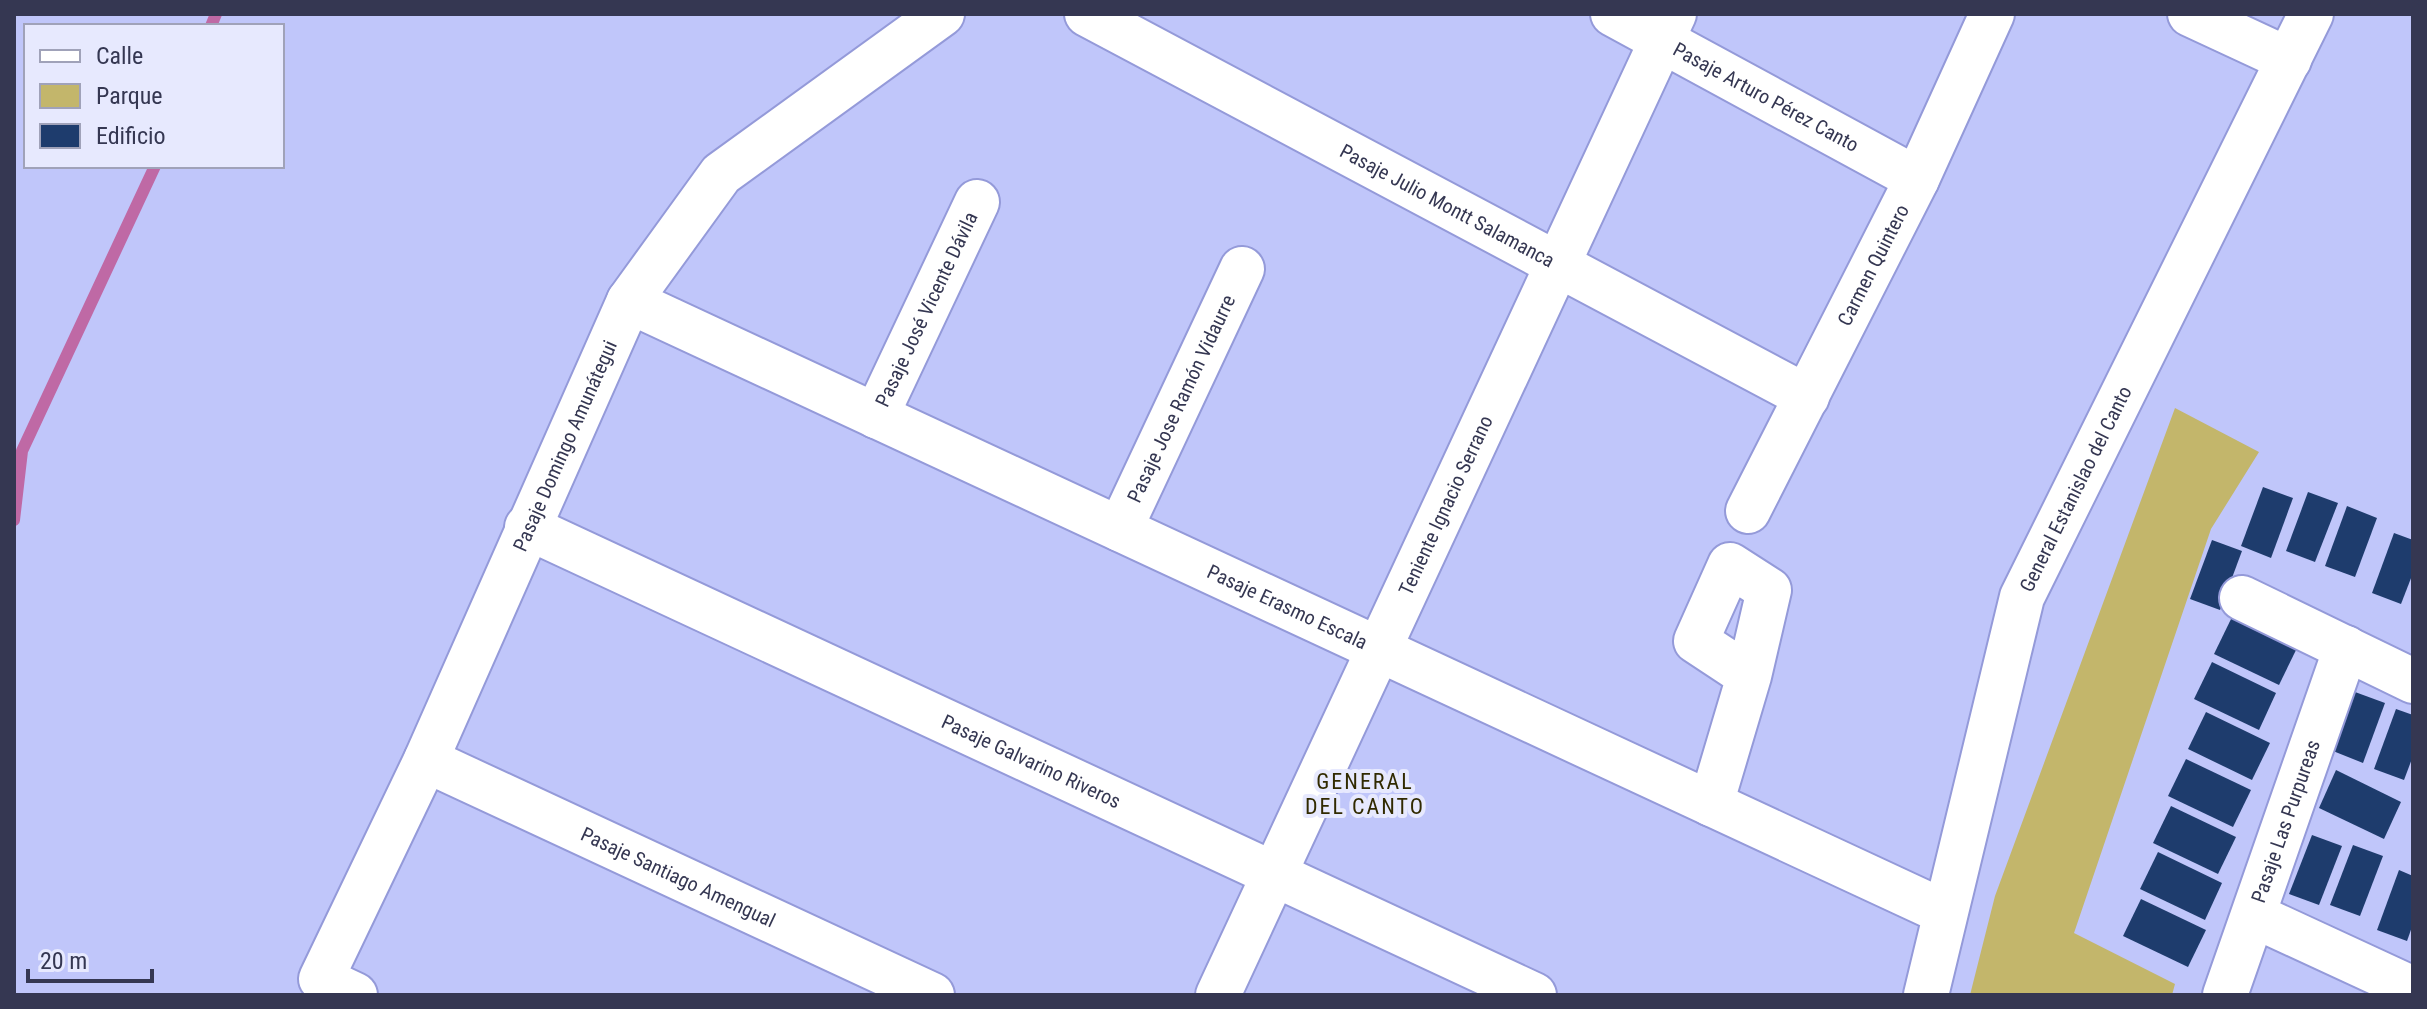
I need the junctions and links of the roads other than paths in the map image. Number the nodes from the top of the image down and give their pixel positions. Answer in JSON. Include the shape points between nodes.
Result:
{"nodes":[{"id":1,"x":942,"y":14,"type":"edge"},
{"id":2,"x":1087,"y":14,"type":"edge"},
{"id":3,"x":1613,"y":14,"type":"edge"},
{"id":4,"x":1992,"y":14,"type":"edge"},
{"id":5,"x":2190,"y":14,"type":"edge"},
{"id":6,"x":2311,"y":14,"type":"edge"},
{"id":7,"x":1668,"y":27,"type":"edge"},
{"id":8,"x":2289,"y":60,"type":"junction"},
{"id":9,"x":1917,"y":179,"type":"junction"},
{"id":10,"x":977,"y":202,"type":"dead end"},
{"id":11,"x":1558,"y":264,"type":"junction"},
{"id":12,"x":1242,"y":269,"type":"dead end"},
{"id":13,"x":629,"y":301,"type":"junction"},
{"id":14,"x":1807,"y":397,"type":"junction"},
{"id":15,"x":876,"y":416,"type":"junction"},
{"id":16,"x":1748,"y":511,"type":"dead end"},
{"id":17,"x":527,"y":527,"type":"junction"},
{"id":18,"x":1120,"y":529,"type":"junction"},
{"id":19,"x":2242,"y":598,"type":"dead end"},
{"id":20,"x":2346,"y":648,"type":"junction"},
{"id":21,"x":1378,"y":649,"type":"junction"},
{"id":22,"x":1749,"y":676,"type":"dead end"},
{"id":23,"x":2413,"y":681,"type":"edge"},
{"id":24,"x":426,"y":760,"type":"junction"},
{"id":25,"x":1711,"y":804,"type":"junction"},
{"id":26,"x":1274,"y":874,"type":"junction"},
{"id":27,"x":1944,"y":912,"type":"junction"},
{"id":28,"x":2255,"y":916,"type":"junction"},
{"id":29,"x":338,"y":987,"type":"edge"},
{"id":30,"x":2413,"y":989,"type":"edge"},
{"id":31,"x":932,"y":995,"type":"edge"},
{"id":32,"x":1218,"y":995,"type":"edge"},
{"id":33,"x":1534,"y":995,"type":"edge"},
{"id":34,"x":1926,"y":995,"type":"edge"},
{"id":35,"x":2225,"y":995,"type":"edge"}],
"edges":[{"from":1,"to":13,"type":"street","name":"Pasaje Domingo Amunátegui","via":[[721,174]]},
{"from":2,"to":11,"type":"street","name":"Pasaje Julio Montt Salamanca"},
{"from":3,"to":7,"type":"street","name":"Pasaje Arturo Pérez Canto"},
{"from":4,"to":9,"type":"street","name":"Carmen Quintero"},
{"from":5,"to":8,"type":"street"},
{"from":6,"to":8,"type":"street","name":"General Estanislao del Canto"},
{"from":7,"to":9,"type":"street","name":"Pasaje Arturo Pérez Canto"},
{"from":7,"to":11,"type":"street","name":"Teniente Ignacio Serrano"},
{"from":8,"to":27,"type":"street","name":"General Estanislao del Canto","via":[[2022,597]]},
{"from":9,"to":14,"type":"street","name":"Carmen Quintero"},
{"from":10,"to":15,"type":"street","name":"Pasaje José Vicente Dávila"},
{"from":11,"to":14,"type":"street","name":"Pasaje Julio Montt Salamanca"},
{"from":11,"to":21,"type":"street","name":"Teniente Ignacio Serrano"},
{"from":12,"to":18,"type":"street","name":"Pasaje Jose Ramón Vidaurre"},
{"from":13,"to":15,"type":"street","name":"Pasaje Erasmo Escala"},
{"from":13,"to":17,"type":"street","name":"Pasaje Domingo Amunátegui"},
{"from":14,"to":16,"type":"street","name":"Carmen Quintero"},
{"from":15,"to":18,"type":"street","name":"Pasaje Erasmo Escala"},
{"from":17,"to":24,"type":"street","name":"Pasaje Domingo Amunátegui"},
{"from":17,"to":26,"type":"street","name":"Pasaje Galvarino Riveros"},
{"from":18,"to":21,"type":"street","name":"Pasaje Erasmo Escala"},
{"from":19,"to":20,"type":"street"},
{"from":20,"to":23,"type":"street"},
{"from":20,"to":28,"type":"street","name":"Pasaje Las Purpureas"},
{"from":21,"to":25,"type":"street","name":"Pasaje Erasmo Escala"},
{"from":21,"to":26,"type":"street","name":"Teniente Ignacio Serrano"},
{"from":22,"to":25,"type":"street"},
{"from":24,"to":29,"type":"street","name":"Pasaje Domingo Amunátegui"},
{"from":24,"to":31,"type":"street","name":"Pasaje Santiago Amengual"},
{"from":25,"to":27,"type":"street","name":"Pasaje Erasmo Escala"},
{"from":26,"to":32,"type":"street","name":"Teniente Ignacio Serrano"},
{"from":26,"to":33,"type":"street","name":"Pasaje Galvarino Riveros"},
{"from":27,"to":34,"type":"street","name":"General Estanislao del Canto"},
{"from":28,"to":30,"type":"street"},
{"from":28,"to":35,"type":"street","name":"Pasaje Las Purpureas"}]}
